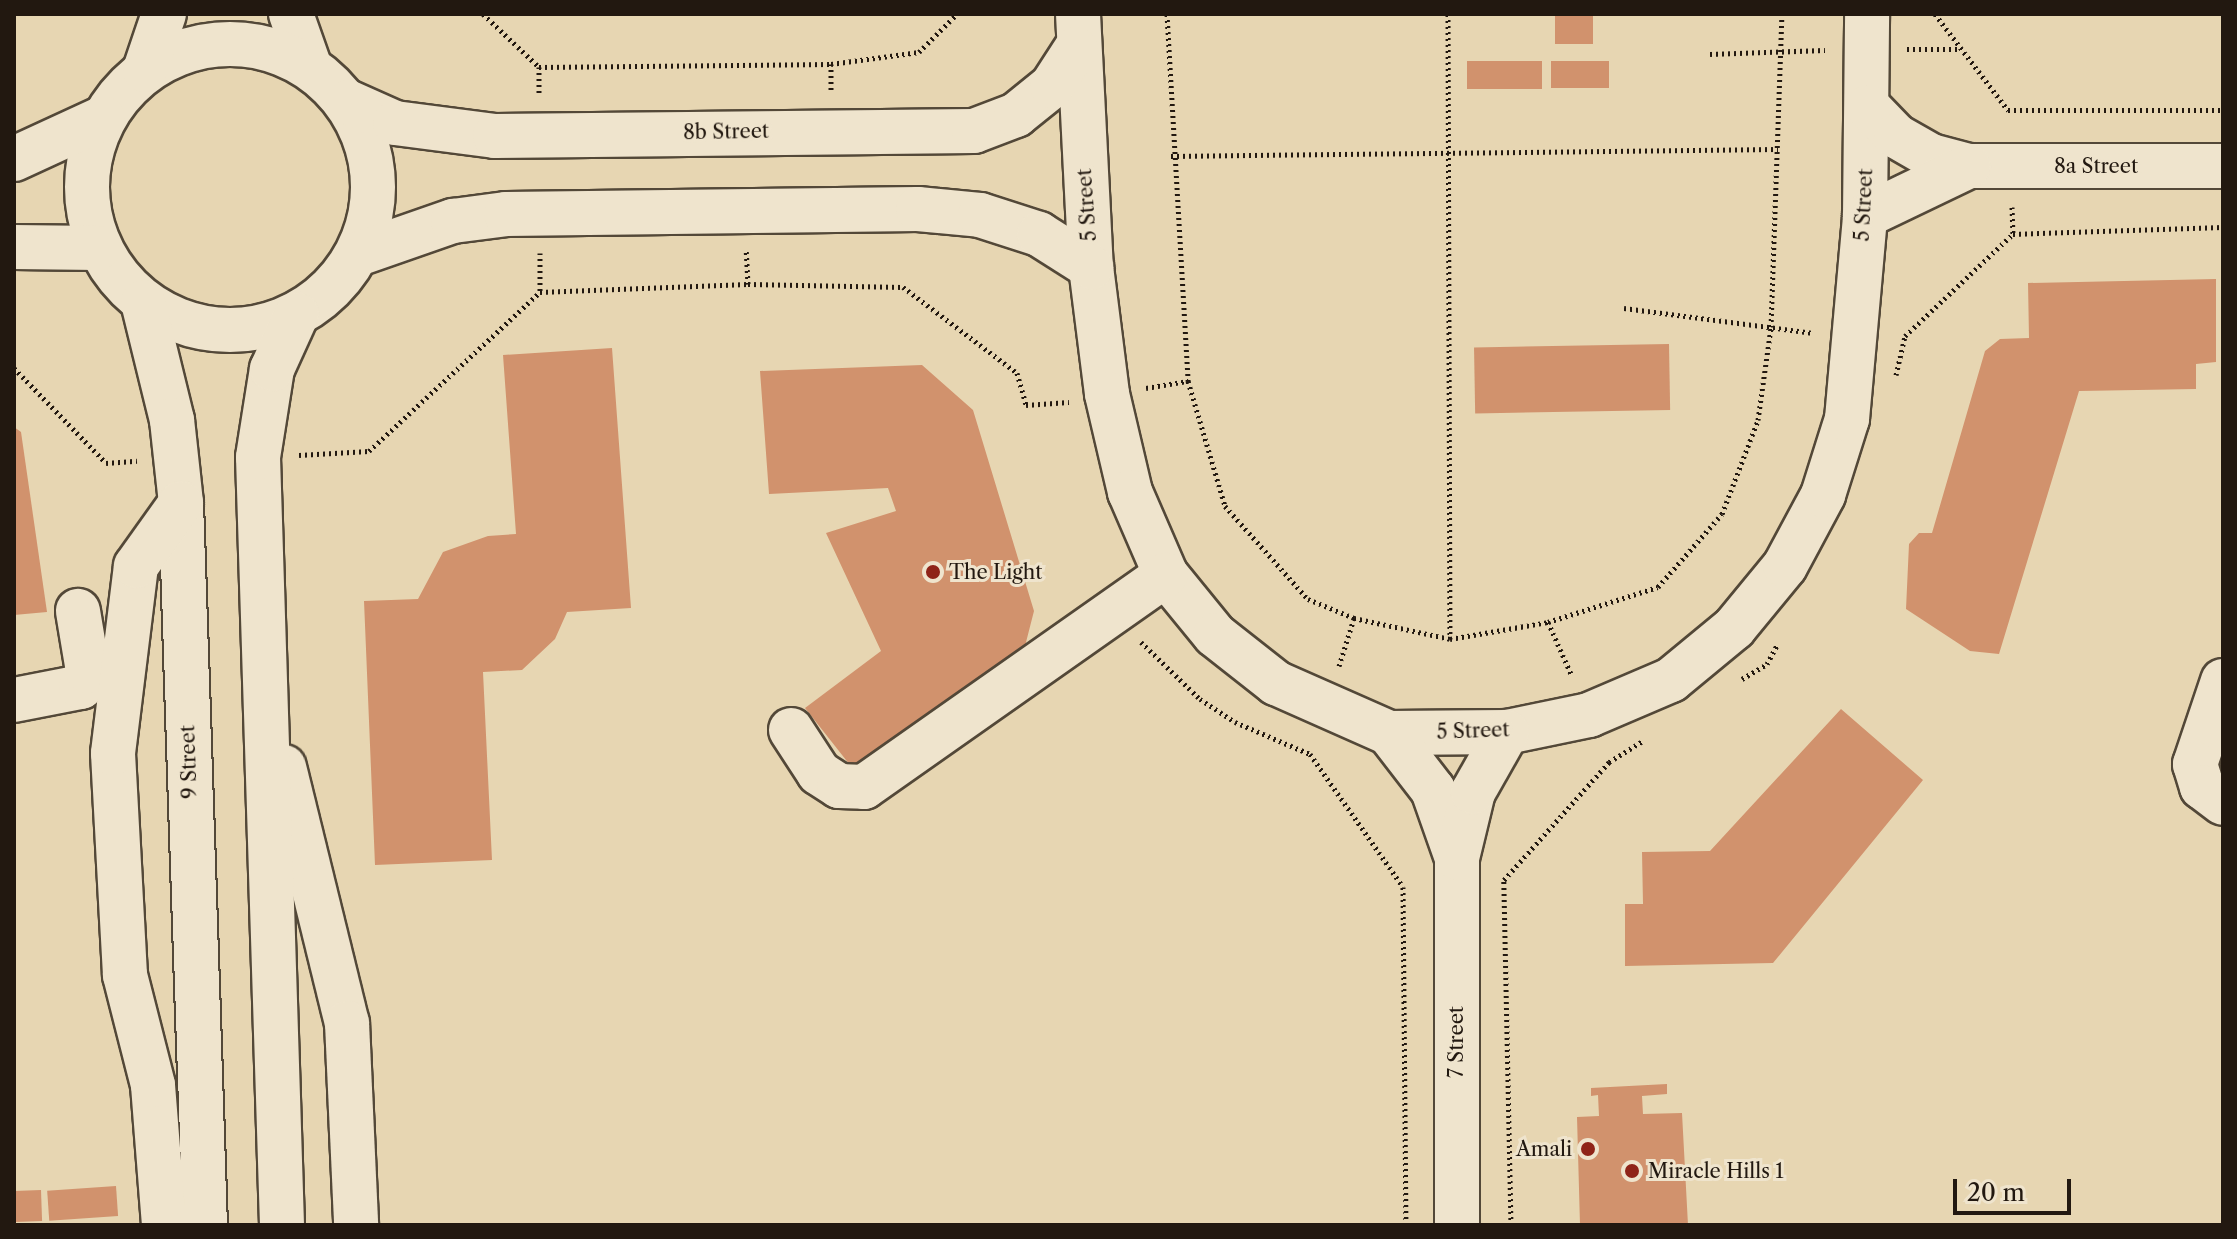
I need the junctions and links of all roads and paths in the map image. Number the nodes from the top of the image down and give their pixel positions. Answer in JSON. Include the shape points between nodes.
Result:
{"nodes":[{"id":1,"x":164,"y":14,"type":"edge"},
{"id":2,"x":291,"y":14,"type":"edge"},
{"id":3,"x":957,"y":14,"type":"edge"},
{"id":4,"x":1167,"y":14,"type":"edge"},
{"id":5,"x":1448,"y":14,"type":"edge"},
{"id":6,"x":1782,"y":14,"type":"edge"},
{"id":7,"x":1867,"y":14,"type":"edge"},
{"id":8,"x":1935,"y":14,"type":"edge"},
{"id":9,"x":1077,"y":31,"type":"edge"},
{"id":10,"x":831,"y":64,"type":"dead end"},
{"id":11,"x":309,"y":65,"type":"junction"},
{"id":12,"x":145,"y":70,"type":"junction"},
{"id":13,"x":348,"y":102,"type":"junction"},
{"id":14,"x":1868,"y":107,"type":"junction"},
{"id":15,"x":2223,"y":110,"type":"edge"},
{"id":16,"x":103,"y":118,"type":"junction"},
{"id":17,"x":1778,"y":149,"type":"junction"},
{"id":18,"x":1448,"y":153,"type":"junction"},
{"id":19,"x":1171,"y":156,"type":"junction"},
{"id":20,"x":14,"y":159,"type":"edge"},
{"id":21,"x":1969,"y":166,"type":"junction"},
{"id":22,"x":2223,"y":166,"type":"edge"},
{"id":23,"x":743,"y":211,"type":"junction"},
{"id":24,"x":1865,"y":216,"type":"junction"},
{"id":25,"x":14,"y":247,"type":"edge"},
{"id":26,"x":98,"y":248,"type":"junction"},
{"id":27,"x":358,"y":254,"type":"junction"},
{"id":28,"x":1091,"y":267,"type":"junction"},
{"id":29,"x":748,"y":284,"type":"junction"},
{"id":30,"x":143,"y":302,"type":"junction"},
{"id":31,"x":1624,"y":308,"type":"dead end"},
{"id":32,"x":297,"y":314,"type":"junction"},
{"id":33,"x":1771,"y":327,"type":"junction"},
{"id":34,"x":1905,"y":336,"type":"dead end"},
{"id":35,"x":1856,"y":339,"type":"junction"},
{"id":36,"x":14,"y":368,"type":"edge"},
{"id":37,"x":1107,"y":394,"type":"junction"},
{"id":38,"x":258,"y":457,"type":"junction"},
{"id":39,"x":178,"y":459,"type":"junction"},
{"id":40,"x":181,"y":503,"type":"junction"},
{"id":41,"x":1166,"y":575,"type":"junction"},
{"id":42,"x":1116,"y":609,"type":"junction"},
{"id":43,"x":78,"y":611,"type":"dead end"},
{"id":44,"x":1450,"y":639,"type":"junction"},
{"id":45,"x":2223,"y":681,"type":"edge"},
{"id":46,"x":263,"y":687,"type":"junction"},
{"id":47,"x":14,"y":700,"type":"edge"},
{"id":48,"x":791,"y":730,"type":"dead end"},
{"id":49,"x":1507,"y":732,"type":"junction"},
{"id":50,"x":1389,"y":733,"type":"junction"},
{"id":51,"x":2223,"y":803,"type":"edge"},
{"id":52,"x":1457,"y":858,"type":"junction"},
{"id":53,"x":164,"y":1225,"type":"edge"},
{"id":54,"x":205,"y":1225,"type":"edge"},
{"id":55,"x":282,"y":1225,"type":"edge"},
{"id":56,"x":356,"y":1225,"type":"edge"},
{"id":57,"x":1406,"y":1225,"type":"edge"},
{"id":58,"x":1457,"y":1225,"type":"edge"}],
"edges":[{"from":1,"to":12,"type":"street"},
{"from":2,"to":11,"type":"street"},
{"from":3,"to":10,"type":"path","via":[[919,52]]},
{"from":4,"to":19,"type":"path"},
{"from":5,"to":18,"type":"path"},
{"from":6,"to":17,"type":"path"},
{"from":7,"to":14,"type":"street","name":"5 Street"},
{"from":8,"to":15,"type":"path","via":[[2008,110]]},
{"from":9,"to":13,"type":"street","name":"8b Street","via":[[1052,86],[1016,115],[974,131],[495,136],[395,123]]},
{"from":9,"to":28,"type":"street","name":"5 Street"},
{"from":11,"to":12,"type":"street","via":[[255,44],[197,46]]},
{"from":11,"to":13,"type":"street"},
{"from":12,"to":16,"type":"street"},
{"from":13,"to":27,"type":"street","via":[[372,163],[374,203]]},
{"from":14,"to":21,"type":"street","name":"8a Street","via":[[1896,136],[1931,156]]},
{"from":14,"to":24,"type":"street","name":"5 Street"},
{"from":16,"to":20,"type":"street"},
{"from":16,"to":26,"type":"street","via":[[87,160],[86,189]]},
{"from":17,"to":18,"type":"path"},
{"from":17,"to":33,"type":"path"},
{"from":18,"to":19,"type":"path"},
{"from":18,"to":44,"type":"path"},
{"from":19,"to":44,"type":"path","via":[[1188,381],[1225,506],[1308,599],[1354,618]]},
{"from":21,"to":22,"type":"street","name":"8a Street"},
{"from":21,"to":24,"type":"street","name":"8a Street"},
{"from":23,"to":27,"type":"street","via":[[506,214],[453,221]]},
{"from":23,"to":28,"type":"street","via":[[980,215],[1039,234]]},
{"from":23,"to":29,"type":"path"},
{"from":24,"to":35,"type":"street","name":"5 Street"},
{"from":25,"to":26,"type":"street"},
{"from":26,"to":30,"type":"street"},
{"from":27,"to":32,"type":"street","via":[[332,289]]},
{"from":28,"to":37,"type":"street","name":"5 Street"},
{"from":29,"to":37,"type":"path","via":[[903,287],[1017,373],[1026,405]]},
{"from":29,"to":38,"type":"path","via":[[540,292],[369,451]]},
{"from":30,"to":32,"type":"street","via":[[175,320],[215,330],[257,328]]},
{"from":30,"to":39,"type":"street","name":"9 Street"},
{"from":31,"to":33,"type":"path"},
{"from":32,"to":38,"type":"street","via":[[272,369]]},
{"from":33,"to":35,"type":"path"},
{"from":33,"to":44,"type":"path","via":[[1758,420],[1722,514],[1658,587],[1548,622]]},
{"from":34,"to":35,"type":"path"},
{"from":35,"to":49,"type":"street","name":"5 Street","via":[[1847,419],[1823,495],[1785,566],[1734,628],[1671,680],[1589,715]]},
{"from":36,"to":39,"type":"path","via":[[106,463]]},
{"from":37,"to":41,"type":"street","name":"5 Street","via":[[1130,492]]},
{"from":38,"to":46,"type":"street"},
{"from":39,"to":40,"type":"street","name":"9 Street"},
{"from":40,"to":53,"type":"street","via":[[136,566],[113,753],[125,975],[156,1106]]},
{"from":40,"to":54,"type":"street","name":"9 Street"},
{"from":41,"to":42,"type":"street"},
{"from":41,"to":50,"type":"street","name":"5 Street","via":[[1215,635],[1276,683]]},
{"from":42,"to":48,"type":"street","via":[[864,787],[839,786],[819,773]]},
{"from":42,"to":57,"type":"path","via":[[1200,699],[1235,722],[1310,754],[1403,887]]},
{"from":43,"to":47,"type":"street","via":[[88,671],[81,687]]},
{"from":45,"to":51,"type":"street","via":[[2195,764],[2202,787]]},
{"from":46,"to":55,"type":"street"},
{"from":46,"to":56,"type":"street","via":[[347,1023]]},
{"from":49,"to":50,"type":"street","name":"5 Street"},
{"from":49,"to":52,"type":"street","name":"7 Street","via":[[1473,792]]},
{"from":50,"to":52,"type":"street","name":"7 Street","via":[[1433,790]]},
{"from":52,"to":58,"type":"street","name":"7 Street"}]}
